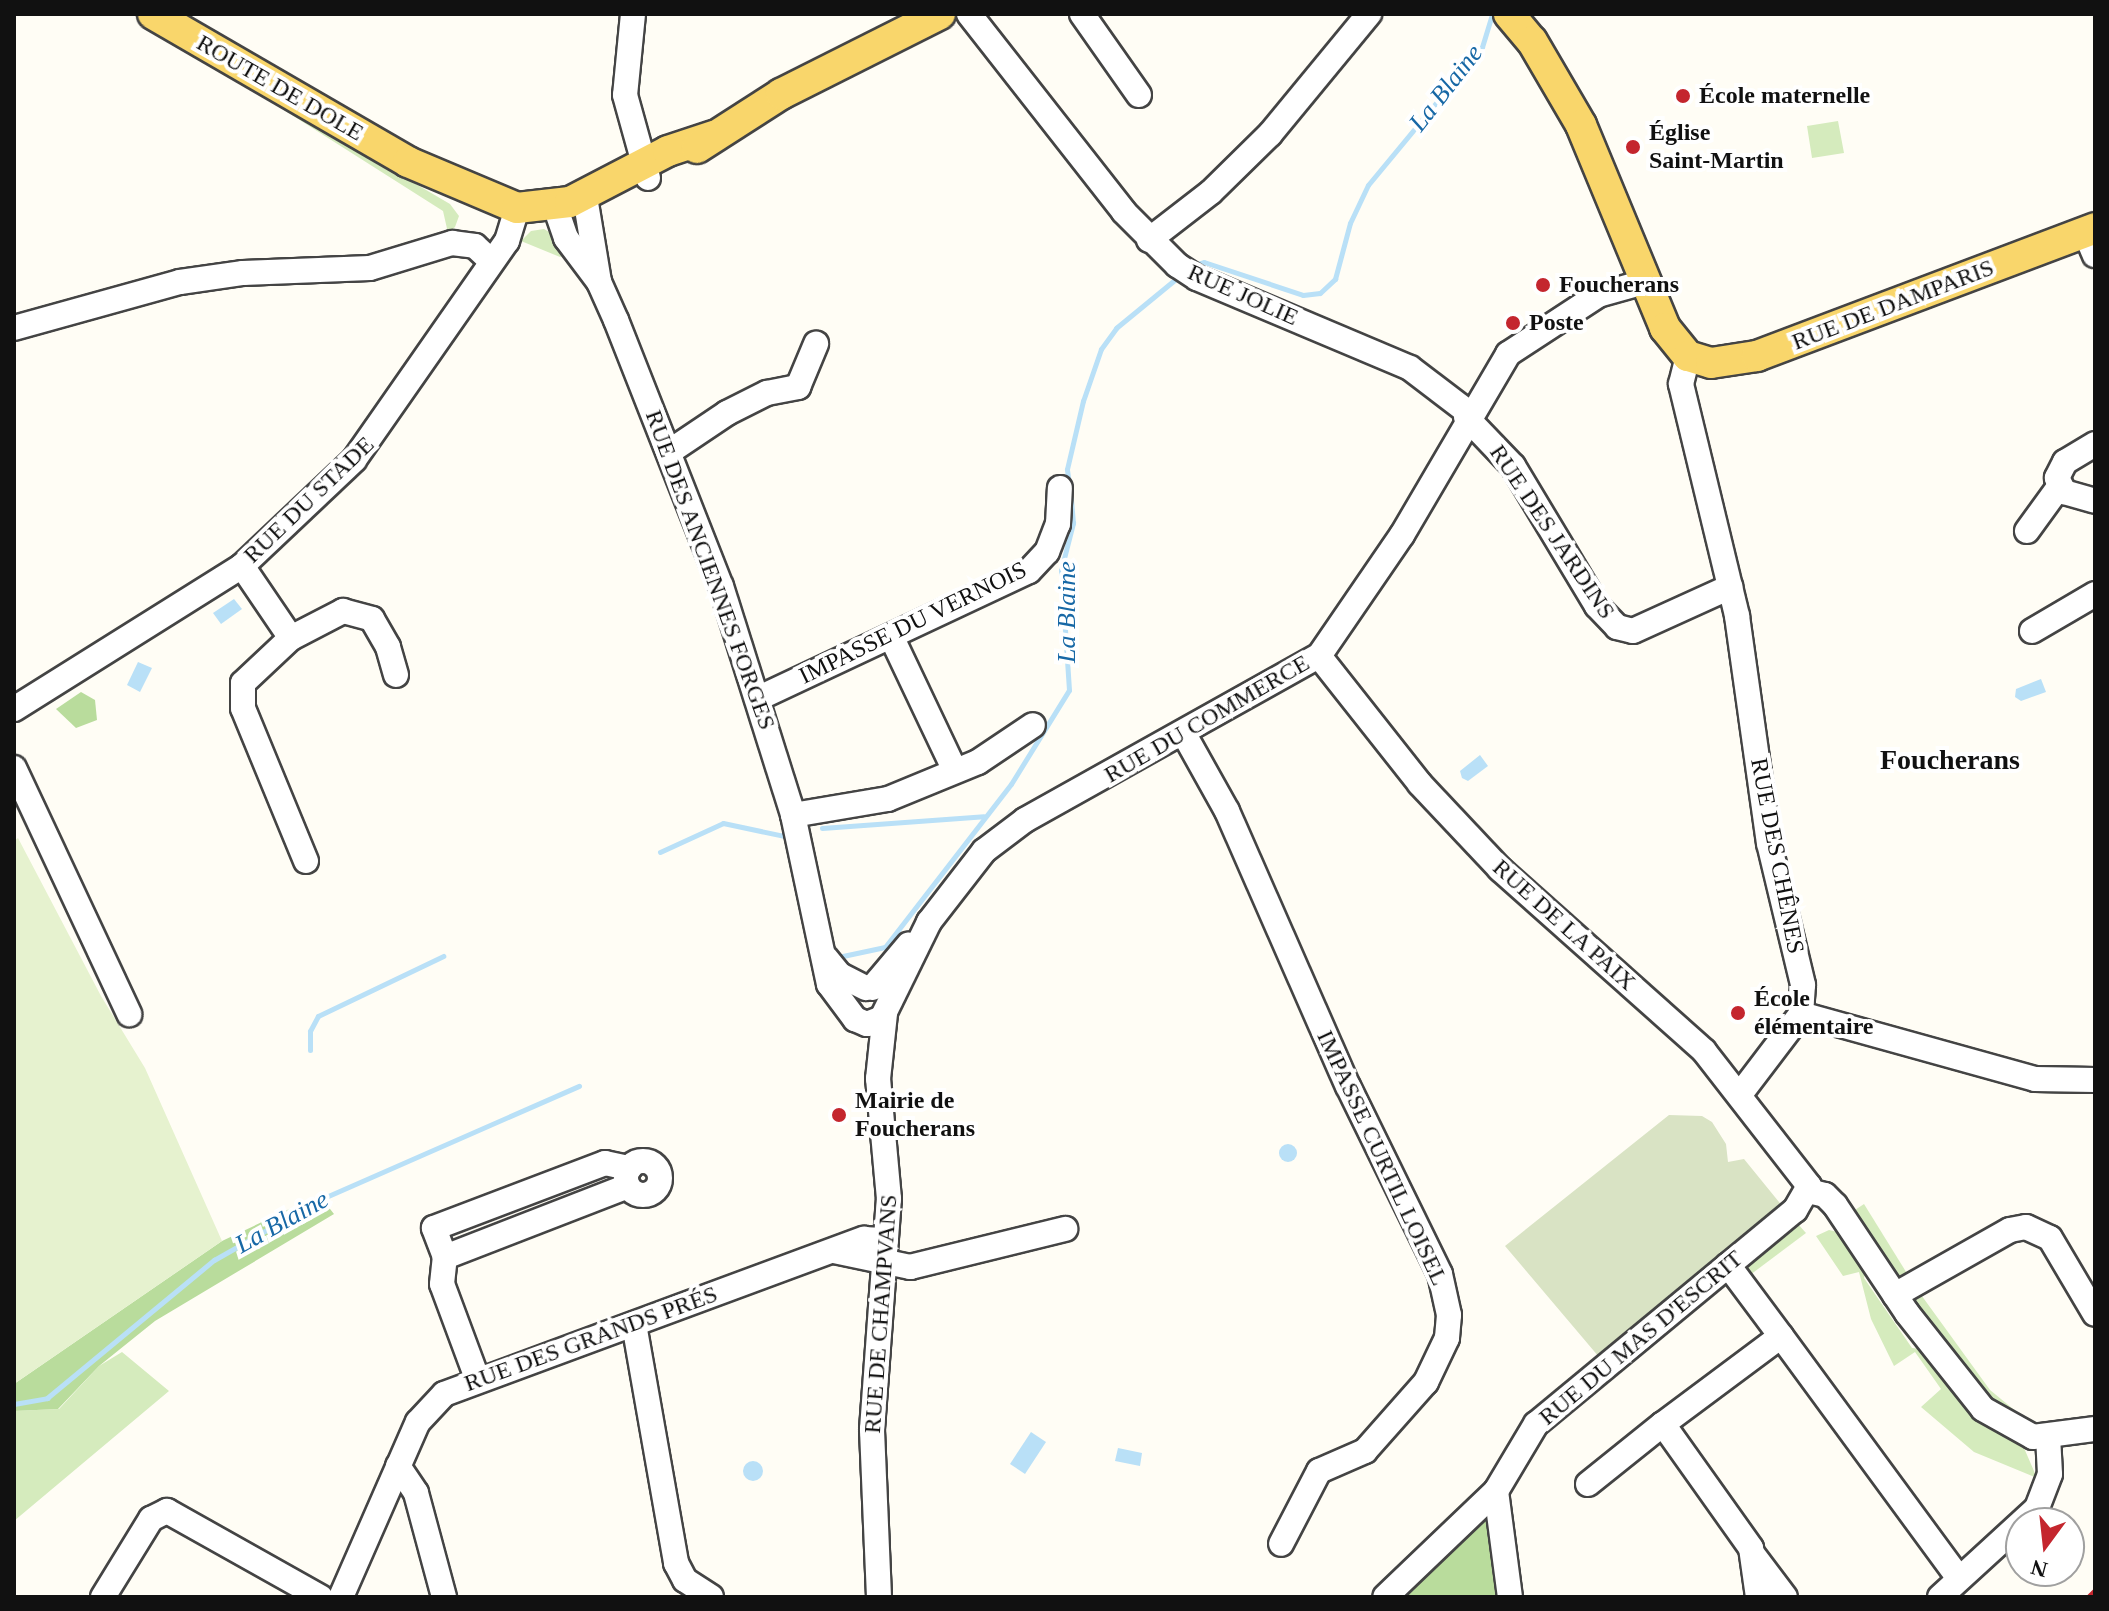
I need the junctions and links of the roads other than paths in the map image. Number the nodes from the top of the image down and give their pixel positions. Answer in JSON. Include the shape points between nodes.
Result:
{"nodes":[{"id":1,"x":153,"y":14,"type":"edge"},
{"id":2,"x":633,"y":14,"type":"edge"},
{"id":3,"x":940,"y":14,"type":"edge"},
{"id":4,"x":969,"y":14,"type":"edge"},
{"id":5,"x":1082,"y":14,"type":"edge"},
{"id":6,"x":1369,"y":14,"type":"edge"},
{"id":7,"x":1509,"y":14,"type":"edge"},
{"id":8,"x":1139,"y":95,"type":"dead end"},
{"id":9,"x":645,"y":171,"type":"junction"},
{"id":10,"x":587,"y":204,"type":"junction"},
{"id":11,"x":558,"y":214,"type":"junction"},
{"id":12,"x":516,"y":216,"type":"junction"},
{"id":13,"x":2092,"y":238,"type":"edge"},
{"id":14,"x":1149,"y":240,"type":"junction"},
{"id":15,"x":491,"y":261,"type":"junction"},
{"id":16,"x":1648,"y":281,"type":"junction"},
{"id":17,"x":599,"y":282,"type":"junction"},
{"id":18,"x":14,"y":328,"type":"edge"},
{"id":19,"x":816,"y":344,"type":"dead end"},
{"id":20,"x":1688,"y":356,"type":"junction"},
{"id":21,"x":1468,"y":415,"type":"junction"},
{"id":22,"x":2095,"y":444,"type":"edge"},
{"id":23,"x":669,"y":452,"type":"junction"},
{"id":24,"x":2059,"y":487,"type":"junction"},
{"id":25,"x":1060,"y":488,"type":"dead end"},
{"id":26,"x":2095,"y":501,"type":"edge"},
{"id":27,"x":2027,"y":531,"type":"dead end"},
{"id":28,"x":242,"y":566,"type":"junction"},
{"id":29,"x":1730,"y":587,"type":"junction"},
{"id":30,"x":2095,"y":594,"type":"edge"},
{"id":31,"x":2032,"y":631,"type":"dead end"},
{"id":32,"x":891,"y":636,"type":"junction"},
{"id":33,"x":291,"y":638,"type":"junction"},
{"id":34,"x":1319,"y":656,"type":"junction"},
{"id":35,"x":396,"y":675,"type":"dead end"},
{"id":36,"x":759,"y":698,"type":"junction"},
{"id":37,"x":14,"y":709,"type":"edge"},
{"id":38,"x":1033,"y":725,"type":"dead end"},
{"id":39,"x":1184,"y":734,"type":"junction"},
{"id":40,"x":14,"y":768,"type":"edge"},
{"id":41,"x":955,"y":771,"type":"junction"},
{"id":42,"x":793,"y":815,"type":"junction"},
{"id":43,"x":306,"y":861,"type":"dead end"},
{"id":44,"x":826,"y":958,"type":"junction"},
{"id":45,"x":877,"y":999,"type":"junction"},
{"id":46,"x":129,"y":1014,"type":"dead end"},
{"id":47,"x":1801,"y":1014,"type":"junction"},
{"id":48,"x":852,"y":1015,"type":"junction"},
{"id":49,"x":878,"y":1079,"type":"junction"},
{"id":50,"x":2095,"y":1080,"type":"edge"},
{"id":51,"x":1741,"y":1093,"type":"junction"},
{"id":52,"x":628,"y":1177,"type":"dead end"},
{"id":53,"x":1808,"y":1191,"type":"junction"},
{"id":54,"x":1065,"y":1229,"type":"dead end"},
{"id":55,"x":877,"y":1247,"type":"junction"},
{"id":56,"x":1728,"y":1265,"type":"junction"},
{"id":57,"x":1895,"y":1295,"type":"junction"},
{"id":58,"x":2095,"y":1314,"type":"edge"},
{"id":59,"x":634,"y":1324,"type":"junction"},
{"id":60,"x":1781,"y":1336,"type":"junction"},
{"id":61,"x":477,"y":1378,"type":"junction"},
{"id":62,"x":1663,"y":1424,"type":"junction"},
{"id":63,"x":2095,"y":1429,"type":"edge"},
{"id":64,"x":2048,"y":1438,"type":"junction"},
{"id":65,"x":398,"y":1466,"type":"junction"},
{"id":66,"x":1588,"y":1484,"type":"dead end"},
{"id":67,"x":1496,"y":1491,"type":"junction"},
{"id":68,"x":1281,"y":1544,"type":"dead end"},
{"id":69,"x":1752,"y":1555,"type":"junction"},
{"id":70,"x":1959,"y":1578,"type":"junction"},
{"id":71,"x":103,"y":1597,"type":"edge"},
{"id":72,"x":320,"y":1597,"type":"edge"},
{"id":73,"x":341,"y":1597,"type":"edge"},
{"id":74,"x":444,"y":1597,"type":"edge"},
{"id":75,"x":711,"y":1597,"type":"edge"},
{"id":76,"x":879,"y":1597,"type":"edge"},
{"id":77,"x":1385,"y":1597,"type":"edge"},
{"id":78,"x":1510,"y":1597,"type":"edge"},
{"id":79,"x":1758,"y":1597,"type":"edge"},
{"id":80,"x":1785,"y":1597,"type":"edge"},
{"id":81,"x":1940,"y":1597,"type":"edge"}],
"edges":[{"from":1,"to":12,"type":"main road","name":"ROUTE DE DOLE","via":[[408,162]]},
{"from":2,"to":9,"type":"street","via":[[625,95]]},
{"from":3,"to":9,"type":"main road","name":"ROUTE DE DOLE"},
{"from":4,"to":14,"type":"street","name":"RUE JOLIE"},
{"from":5,"to":8,"type":"street"},
{"from":6,"to":14,"type":"street","via":[[1270,134],[1211,192]]},
{"from":7,"to":16,"type":"main road","via":[[1538,50],[1581,125]]},
{"from":9,"to":10,"type":"main road","name":"ROUTE DE DOLE"},
{"from":10,"to":11,"type":"main road","name":"ROUTE DE DOLE"},
{"from":10,"to":17,"type":"street","name":"RUE DES ANCIENNES FORGES"},
{"from":11,"to":12,"type":"main road","name":"ROUTE DE DOLE"},
{"from":11,"to":17,"type":"street","name":"RUE DES ANCIENNES FORGES","via":[[586,270]]},
{"from":12,"to":15,"type":"street","name":"RUE DU STADE"},
{"from":13,"to":20,"type":"main road","name":"RUE DE DAMPARIS","via":[[1757,356],[1711,363]]},
{"from":14,"to":21,"type":"street","name":"RUE JOLIE","via":[[1197,278],[1410,368]]},
{"from":15,"to":18,"type":"street","via":[[475,246],[452,243],[370,268],[243,273],[180,282]]},
{"from":15,"to":28,"type":"street","name":"RUE DU STADE","via":[[380,430]]},
{"from":16,"to":20,"type":"main road","via":[[1665,328]]},
{"from":16,"to":21,"type":"street","name":"RUE DU COMMERCE","via":[[1598,295],[1517,345]]},
{"from":17,"to":23,"type":"street","name":"RUE DES ANCIENNES FORGES"},
{"from":19,"to":23,"type":"street","via":[[798,387],[767,393],[727,413]]},
{"from":20,"to":29,"type":"street","name":"RUE DES CHÊNES","via":[[1681,384]]},
{"from":21,"to":29,"type":"street","name":"RUE DES JARDINS","via":[[1513,466],[1597,606],[1617,627],[1633,631]]},
{"from":21,"to":34,"type":"street","name":"RUE DU COMMERCE","via":[[1402,535]]},
{"from":22,"to":24,"type":"street","via":[[2065,462],[2057,478]]},
{"from":23,"to":36,"type":"street","name":"RUE DES ANCIENNES FORGES"},
{"from":24,"to":26,"type":"street"},
{"from":24,"to":27,"type":"street"},
{"from":25,"to":32,"type":"street","name":"IMPASSE DU VERNOIS","via":[[1058,524],[1047,552],[1029,571]]},
{"from":28,"to":33,"type":"street"},
{"from":28,"to":37,"type":"street","name":"RUE DU STADE"},
{"from":29,"to":47,"type":"street","name":"RUE DES CHÊNES","via":[[1769,843],[1803,985]]},
{"from":30,"to":31,"type":"street"},
{"from":32,"to":36,"type":"street","name":"IMPASSE DU VERNOIS"},
{"from":32,"to":41,"type":"street"},
{"from":33,"to":35,"type":"street","via":[[343,611],[357,613],[372,619]]},
{"from":33,"to":43,"type":"street","via":[[249,674],[241,699]]},
{"from":34,"to":39,"type":"street","name":"RUE DU COMMERCE"},
{"from":34,"to":51,"type":"street","name":"RUE DE LA PAIX","via":[[1411,773],[1500,869],[1696,1043]]},
{"from":36,"to":42,"type":"street","name":"RUE DES ANCIENNES FORGES"},
{"from":38,"to":41,"type":"street"},
{"from":39,"to":45,"type":"street","name":"RUE DU COMMERCE","via":[[1004,835],[967,868]]},
{"from":39,"to":68,"type":"street","name":"IMPASSE CURTIL LOISEL","via":[[1227,811],[1348,1086],[1440,1274],[1449,1315],[1447,1338],[1426,1382],[1365,1451],[1319,1471]]},
{"from":40,"to":46,"type":"street"},
{"from":41,"to":42,"type":"street","via":[[888,799]]},
{"from":42,"to":44,"type":"street","name":"RUE DES ANCIENNES FORGES"},
{"from":44,"to":45,"type":"street","via":[[840,975]]},
{"from":44,"to":48,"type":"street","name":"RUE DES ANCIENNES FORGES","via":[[829,984]]},
{"from":45,"to":48,"type":"street","via":[[854,994]]},
{"from":45,"to":48,"type":"street","via":[[871,1024]]},
{"from":45,"to":49,"type":"street","name":"RUE DE CHAMPVANS"},
{"from":47,"to":50,"type":"street","via":[[2020,1075]]},
{"from":47,"to":51,"type":"street"},
{"from":48,"to":49,"type":"street","name":"RUE DE CHAMPVANS"},
{"from":49,"to":55,"type":"street","name":"RUE DE CHAMPVANS","via":[[889,1199]]},
{"from":51,"to":53,"type":"street","name":"RUE DE LA PAIX","via":[[1807,1177]]},
{"from":52,"to":61,"type":"street","via":[[605,1163],[434,1228],[445,1257],[442,1284]]},
{"from":53,"to":56,"type":"street","name":"RUE DU MAS D'ESCRIT","via":[[1795,1210]]},
{"from":53,"to":57,"type":"street","via":[[1825,1195],[1835,1205]]},
{"from":54,"to":55,"type":"street","via":[[910,1267]]},
{"from":55,"to":59,"type":"street","name":"RUE DES GRANDS PRÉS","via":[[834,1251]]},
{"from":55,"to":76,"type":"street","name":"RUE DE CHAMPVANS","via":[[872,1429]]},
{"from":56,"to":60,"type":"street"},
{"from":56,"to":67,"type":"street","name":"RUE DU MAS D'ESCRIT","via":[[1536,1424]]},
{"from":57,"to":58,"type":"street","via":[[2010,1230],[2026,1227],[2050,1238]]},
{"from":57,"to":64,"type":"street","via":[[1983,1409],[2026,1435]]},
{"from":59,"to":61,"type":"street","name":"RUE DES GRANDS PRÉS"},
{"from":59,"to":75,"type":"street","via":[[676,1563],[685,1580]]},
{"from":60,"to":62,"type":"street"},
{"from":60,"to":70,"type":"street"},
{"from":61,"to":65,"type":"street","name":"RUE DES GRANDS PRÉS","via":[[427,1409]]},
{"from":62,"to":66,"type":"street"},
{"from":62,"to":69,"type":"street"},
{"from":63,"to":64,"type":"street"},
{"from":64,"to":70,"type":"street","via":[[2050,1474],[2037,1508]]},
{"from":65,"to":73,"type":"street","name":"RUE DES GRANDS PRÉS"},
{"from":65,"to":74,"type":"street","via":[[416,1493]]},
{"from":67,"to":77,"type":"street","name":"RUE DU MAS D'ESCRIT"},
{"from":67,"to":78,"type":"street"},
{"from":69,"to":79,"type":"street"},
{"from":69,"to":80,"type":"street"},
{"from":70,"to":81,"type":"street"},
{"from":71,"to":72,"type":"street","via":[[143,1530],[167,1511]]}]}
